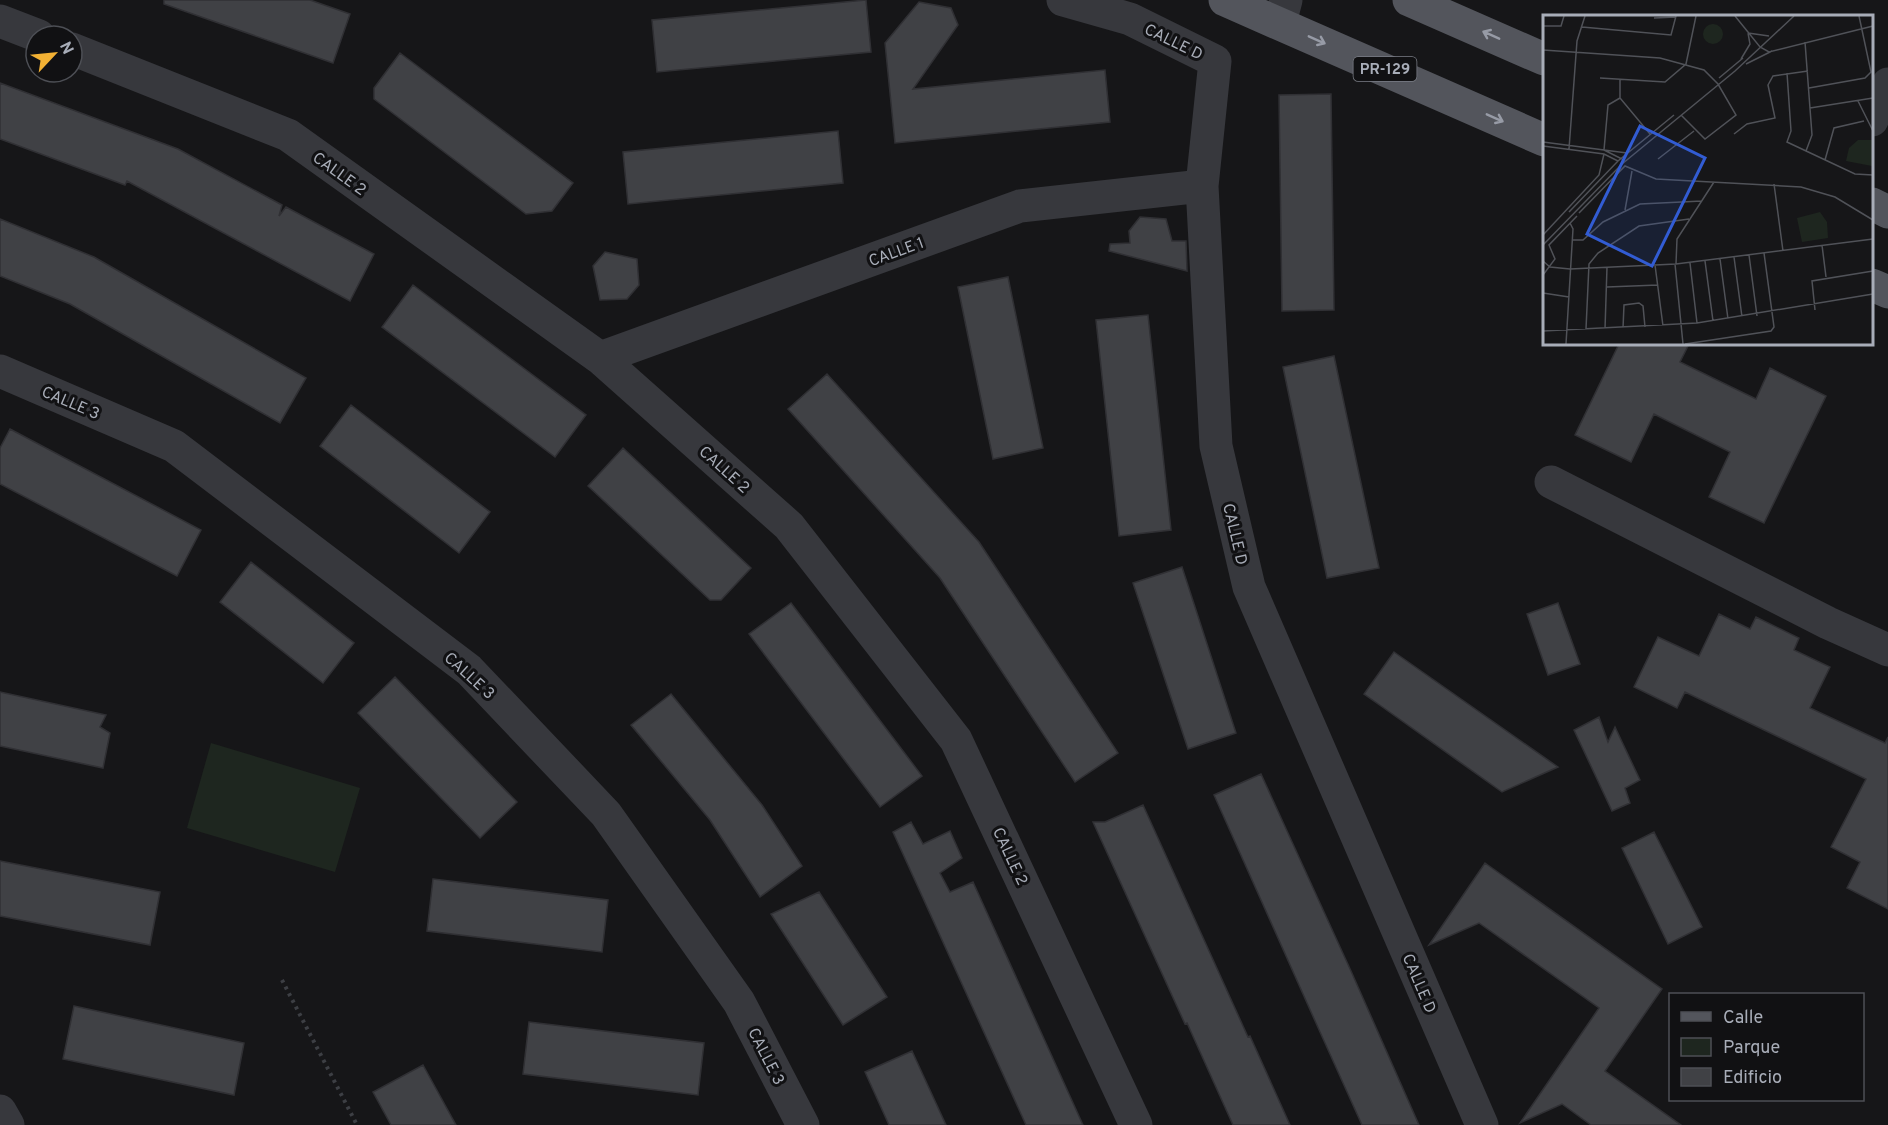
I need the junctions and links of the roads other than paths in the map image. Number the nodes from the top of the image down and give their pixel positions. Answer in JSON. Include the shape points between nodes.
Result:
{"nodes":[{"id":1,"x":1063,"y":0,"type":"edge"},
{"id":2,"x":1231,"y":1,"type":"edge"},
{"id":3,"x":1420,"y":3,"type":"edge"},
{"id":4,"x":1283,"y":12,"type":"edge"},
{"id":5,"x":0,"y":21,"type":"edge"},
{"id":6,"x":24,"y":30,"type":"edge"},
{"id":7,"x":84,"y":54,"type":"edge"},
{"id":8,"x":1543,"y":58,"type":"edge"},
{"id":9,"x":1888,"y":84,"type":"edge"},
{"id":10,"x":1873,"y":118,"type":"edge"},
{"id":11,"x":1543,"y":139,"type":"edge"},
{"id":12,"x":1202,"y":186,"type":"junction"},
{"id":13,"x":1873,"y":204,"type":"edge"},
{"id":14,"x":1888,"y":212,"type":"edge"},
{"id":15,"x":1873,"y":285,"type":"edge"},
{"id":16,"x":1888,"y":292,"type":"edge"},
{"id":17,"x":600,"y":358,"type":"junction"},
{"id":18,"x":0,"y":371,"type":"edge"},
{"id":19,"x":1551,"y":482,"type":"dead end"},
{"id":20,"x":1888,"y":650,"type":"edge"},
{"id":21,"x":0,"y":1111,"type":"edge"},
{"id":22,"x":8,"y":1125,"type":"edge"},
{"id":23,"x":803,"y":1125,"type":"edge"},
{"id":24,"x":1137,"y":1125,"type":"edge"},
{"id":25,"x":1482,"y":1125,"type":"edge"}],
"edges":[{"from":1,"to":12,"type":"street","name":"CALLE D","via":[[1130,19],[1215,61]]},
{"from":2,"to":4,"type":"main road","number":"PR-129"},
{"from":8,"to":3,"type":"main road","one_way":true},
{"from":4,"to":11,"type":"main road","number":"PR-129","one_way":true},
{"from":5,"to":6,"type":"street"},
{"from":7,"to":17,"type":"street","name":"CALLE 2","via":[[288,135]]},
{"from":9,"to":10,"type":"street"},
{"from":12,"to":17,"type":"street","name":"CALLE 1","via":[[1020,207]]},
{"from":12,"to":25,"type":"street","name":"CALLE D","via":[[1216,446],[1249,587]]},
{"from":13,"to":14,"type":"main road"},
{"from":15,"to":16,"type":"main road"},
{"from":17,"to":24,"type":"street","name":"CALLE 2","via":[[789,526],[956,740]]},
{"from":18,"to":23,"type":"street","name":"CALLE 3","via":[[174,446],[469,670],[606,814],[739,1002]]},
{"from":19,"to":20,"type":"street"},
{"from":21,"to":22,"type":"street"}]}
